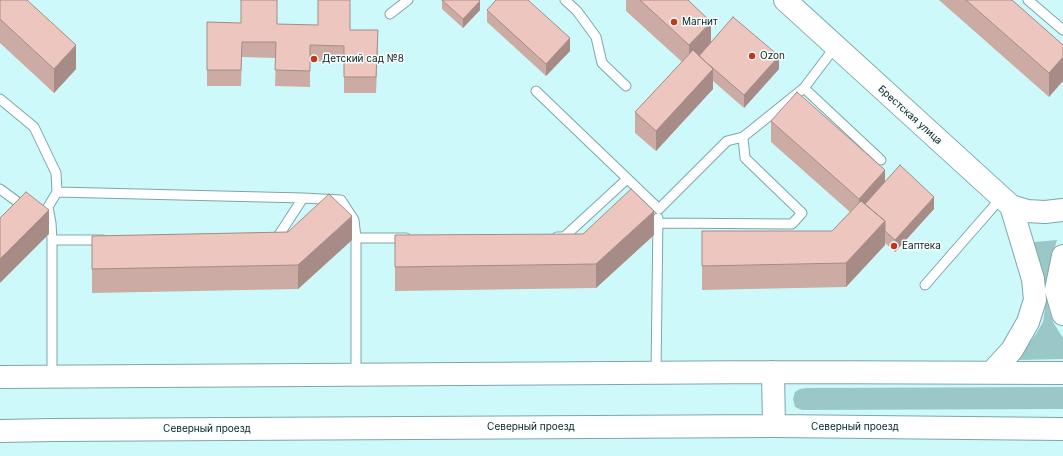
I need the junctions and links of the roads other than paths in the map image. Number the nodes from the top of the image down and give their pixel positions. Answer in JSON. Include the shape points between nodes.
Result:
{"nodes":[{"id":1,"x":408,"y":0,"type":"edge"},
{"id":2,"x":565,"y":0,"type":"edge"},
{"id":3,"x":785,"y":0,"type":"edge"},
{"id":4,"x":1028,"y":0,"type":"edge"},
{"id":5,"x":390,"y":14,"type":"dead end"},
{"id":6,"x":1063,"y":30,"type":"edge"},
{"id":7,"x":835,"y":47,"type":"junction"},
{"id":8,"x":626,"y":86,"type":"dead end"},
{"id":9,"x":804,"y":88,"type":"junction"},
{"id":10,"x":536,"y":91,"type":"dead end"},
{"id":11,"x":0,"y":98,"type":"edge"},
{"id":12,"x":743,"y":137,"type":"junction"},
{"id":13,"x":881,"y":160,"type":"dead end"},
{"id":14,"x":627,"y":179,"type":"junction"},
{"id":15,"x":0,"y":189,"type":"edge"},
{"id":16,"x":57,"y":192,"type":"junction"},
{"id":17,"x":303,"y":198,"type":"junction"},
{"id":18,"x":1006,"y":202,"type":"junction"},
{"id":19,"x":48,"y":207,"type":"junction"},
{"id":20,"x":659,"y":209,"type":"junction"},
{"id":21,"x":1054,"y":211,"type":"edge"},
{"id":22,"x":658,"y":223,"type":"junction"},
{"id":23,"x":548,"y":237,"type":"edge"},
{"id":24,"x":356,"y":238,"type":"junction"},
{"id":25,"x":412,"y":238,"type":"edge"},
{"id":26,"x":52,"y":240,"type":"junction"},
{"id":27,"x":114,"y":240,"type":"edge"},
{"id":28,"x":268,"y":241,"type":"edge"},
{"id":29,"x":1063,"y":256,"type":"edge"},
{"id":30,"x":925,"y":285,"type":"dead end"},
{"id":31,"x":1063,"y":314,"type":"edge"},
{"id":32,"x":656,"y":372,"type":"junction"},
{"id":33,"x":773,"y":372,"type":"junction"},
{"id":34,"x":992,"y":372,"type":"junction"},
{"id":35,"x":1063,"y":373,"type":"edge"},
{"id":36,"x":356,"y":375,"type":"junction"},
{"id":37,"x":52,"y":376,"type":"junction"},
{"id":38,"x":0,"y":377,"type":"edge"},
{"id":39,"x":774,"y":426,"type":"junction"},
{"id":40,"x":1063,"y":429,"type":"edge"},
{"id":41,"x":0,"y":431,"type":"edge"}],
"edges":[{"from":1,"to":5,"type":"lane"},
{"from":2,"to":8,"type":"lane","via":[[596,37],[602,63]]},
{"from":3,"to":7,"type":"main road","name":"Брестская улица"},
{"from":4,"to":6,"type":"lane"},
{"from":7,"to":9,"type":"lane"},
{"from":7,"to":18,"type":"main road","name":"Брестская улица"},
{"from":9,"to":12,"type":"lane"},
{"from":9,"to":13,"type":"lane"},
{"from":10,"to":14,"type":"lane"},
{"from":11,"to":16,"type":"lane","via":[[34,127],[56,173]]},
{"from":12,"to":20,"type":"lane","via":[[727,141]]},
{"from":12,"to":22,"type":"lane","via":[[745,158],[802,213],[792,224]]},
{"from":14,"to":20,"type":"lane"},
{"from":14,"to":23,"type":"lane","via":[[564,237]]},
{"from":15,"to":19,"type":"lane","via":[[16,206]]},
{"from":16,"to":17,"type":"lane"},
{"from":16,"to":19,"type":"lane"},
{"from":17,"to":24,"type":"lane","via":[[341,200],[354,220]]},
{"from":17,"to":28,"type":"lane","via":[[276,241]]},
{"from":18,"to":21,"type":"main road","name":"Брестская улица","via":[[1027,211]]},
{"from":18,"to":30,"type":"lane"},
{"from":18,"to":34,"type":"main road","via":[[1033,279],[1034,300],[1028,322],[1012,350]]},
{"from":19,"to":26,"type":"lane"},
{"from":20,"to":22,"type":"lane"},
{"from":22,"to":32,"type":"lane"},
{"from":24,"to":25,"type":"lane"},
{"from":24,"to":36,"type":"lane"},
{"from":26,"to":27,"type":"lane"},
{"from":26,"to":37,"type":"lane"},
{"from":29,"to":31,"type":"main road","via":[[1056,290]]},
{"from":32,"to":33,"type":"main road"},
{"from":32,"to":36,"type":"main road"},
{"from":33,"to":34,"type":"main road"},
{"from":33,"to":39,"type":"main road"},
{"from":34,"to":35,"type":"main road"},
{"from":36,"to":37,"type":"main road"},
{"from":37,"to":38,"type":"main road"},
{"from":39,"to":40,"type":"main road","name":"Северный проезд"},
{"from":39,"to":41,"type":"main road","name":"Северный проезд"}]}
